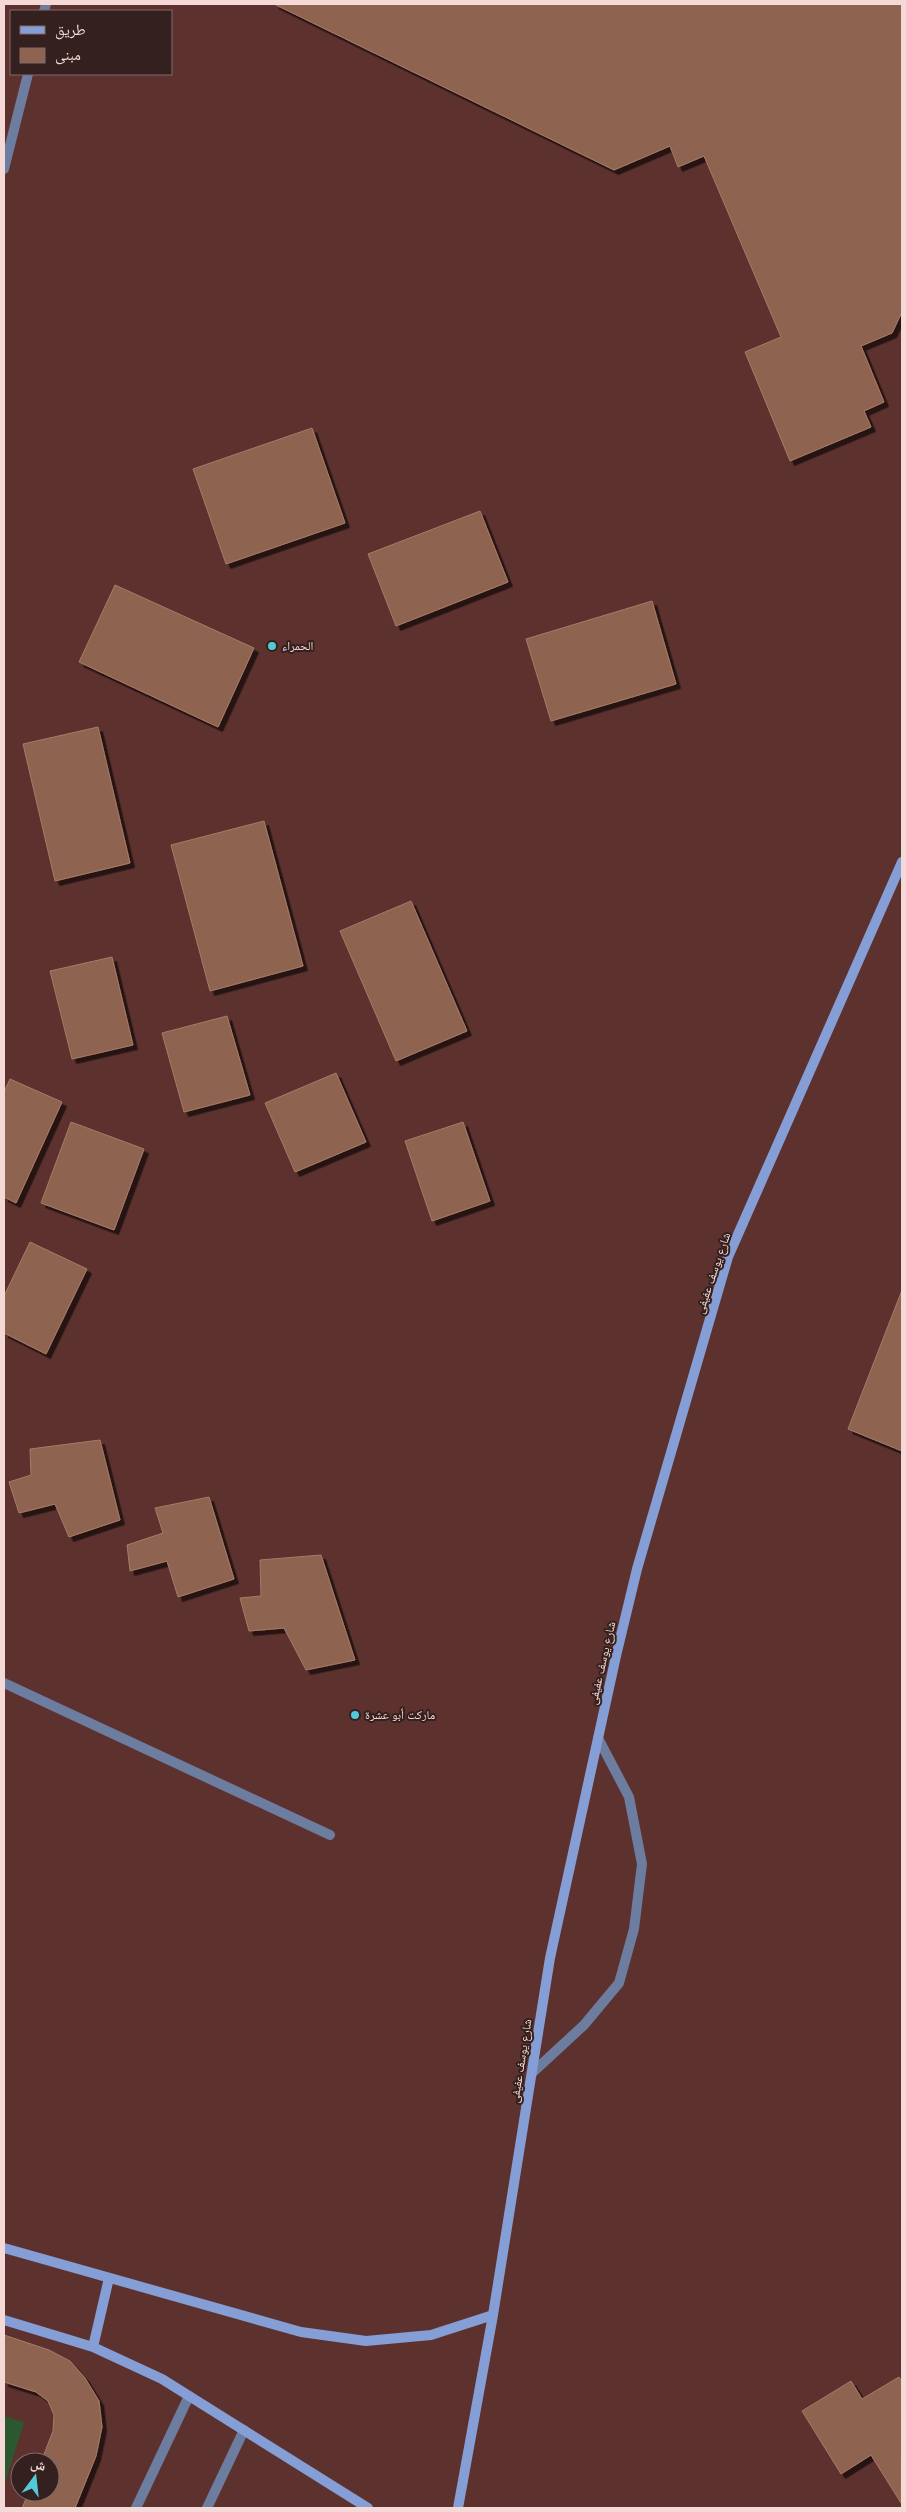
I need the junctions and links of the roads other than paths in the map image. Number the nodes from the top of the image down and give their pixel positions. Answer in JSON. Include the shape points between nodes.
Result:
{"nodes":[{"id":1,"x":28,"y":75,"type":"edge"},
{"id":2,"x":4,"y":169,"type":"edge"},
{"id":3,"x":902,"y":862,"type":"edge"},
{"id":4,"x":4,"y":1683,"type":"edge"},
{"id":5,"x":598,"y":1738,"type":"junction"},
{"id":6,"x":330,"y":1835,"type":"dead end"},
{"id":7,"x":532,"y":2073,"type":"junction"},
{"id":8,"x":4,"y":2248,"type":"edge"},
{"id":9,"x":109,"y":2278,"type":"junction"},
{"id":10,"x":493,"y":2315,"type":"junction"},
{"id":11,"x":4,"y":2320,"type":"edge"},
{"id":12,"x":94,"y":2347,"type":"junction"},
{"id":13,"x":189,"y":2396,"type":"junction"},
{"id":14,"x":244,"y":2430,"type":"junction"},
{"id":15,"x":136,"y":2508,"type":"edge"},
{"id":16,"x":207,"y":2508,"type":"edge"},
{"id":17,"x":368,"y":2508,"type":"edge"},
{"id":18,"x":458,"y":2508,"type":"edge"}],
"edges":[{"from":1,"to":2,"type":"lane"},
{"from":3,"to":5,"type":"street","name":"شارع يوسف عفيفى","via":[[728,1257],[637,1569]]},
{"from":4,"to":6,"type":"lane"},
{"from":5,"to":7,"type":"street","name":"شارع يوسف عفيفى","via":[[550,1958]]},
{"from":5,"to":7,"type":"lane","via":[[629,1798],[642,1864],[634,1929],[619,1983],[584,2025]]},
{"from":7,"to":10,"type":"street","name":"شارع يوسف عفيفى"},
{"from":8,"to":9,"type":"street"},
{"from":9,"to":10,"type":"street","via":[[300,2332],[366,2341],[431,2336]]},
{"from":9,"to":12,"type":"street"},
{"from":10,"to":18,"type":"street","name":"شارع يوسف عفيفى"},
{"from":11,"to":12,"type":"street"},
{"from":12,"to":13,"type":"street","via":[[162,2379]]},
{"from":13,"to":14,"type":"street"},
{"from":13,"to":15,"type":"lane"},
{"from":14,"to":16,"type":"lane"},
{"from":14,"to":17,"type":"street"}]}
